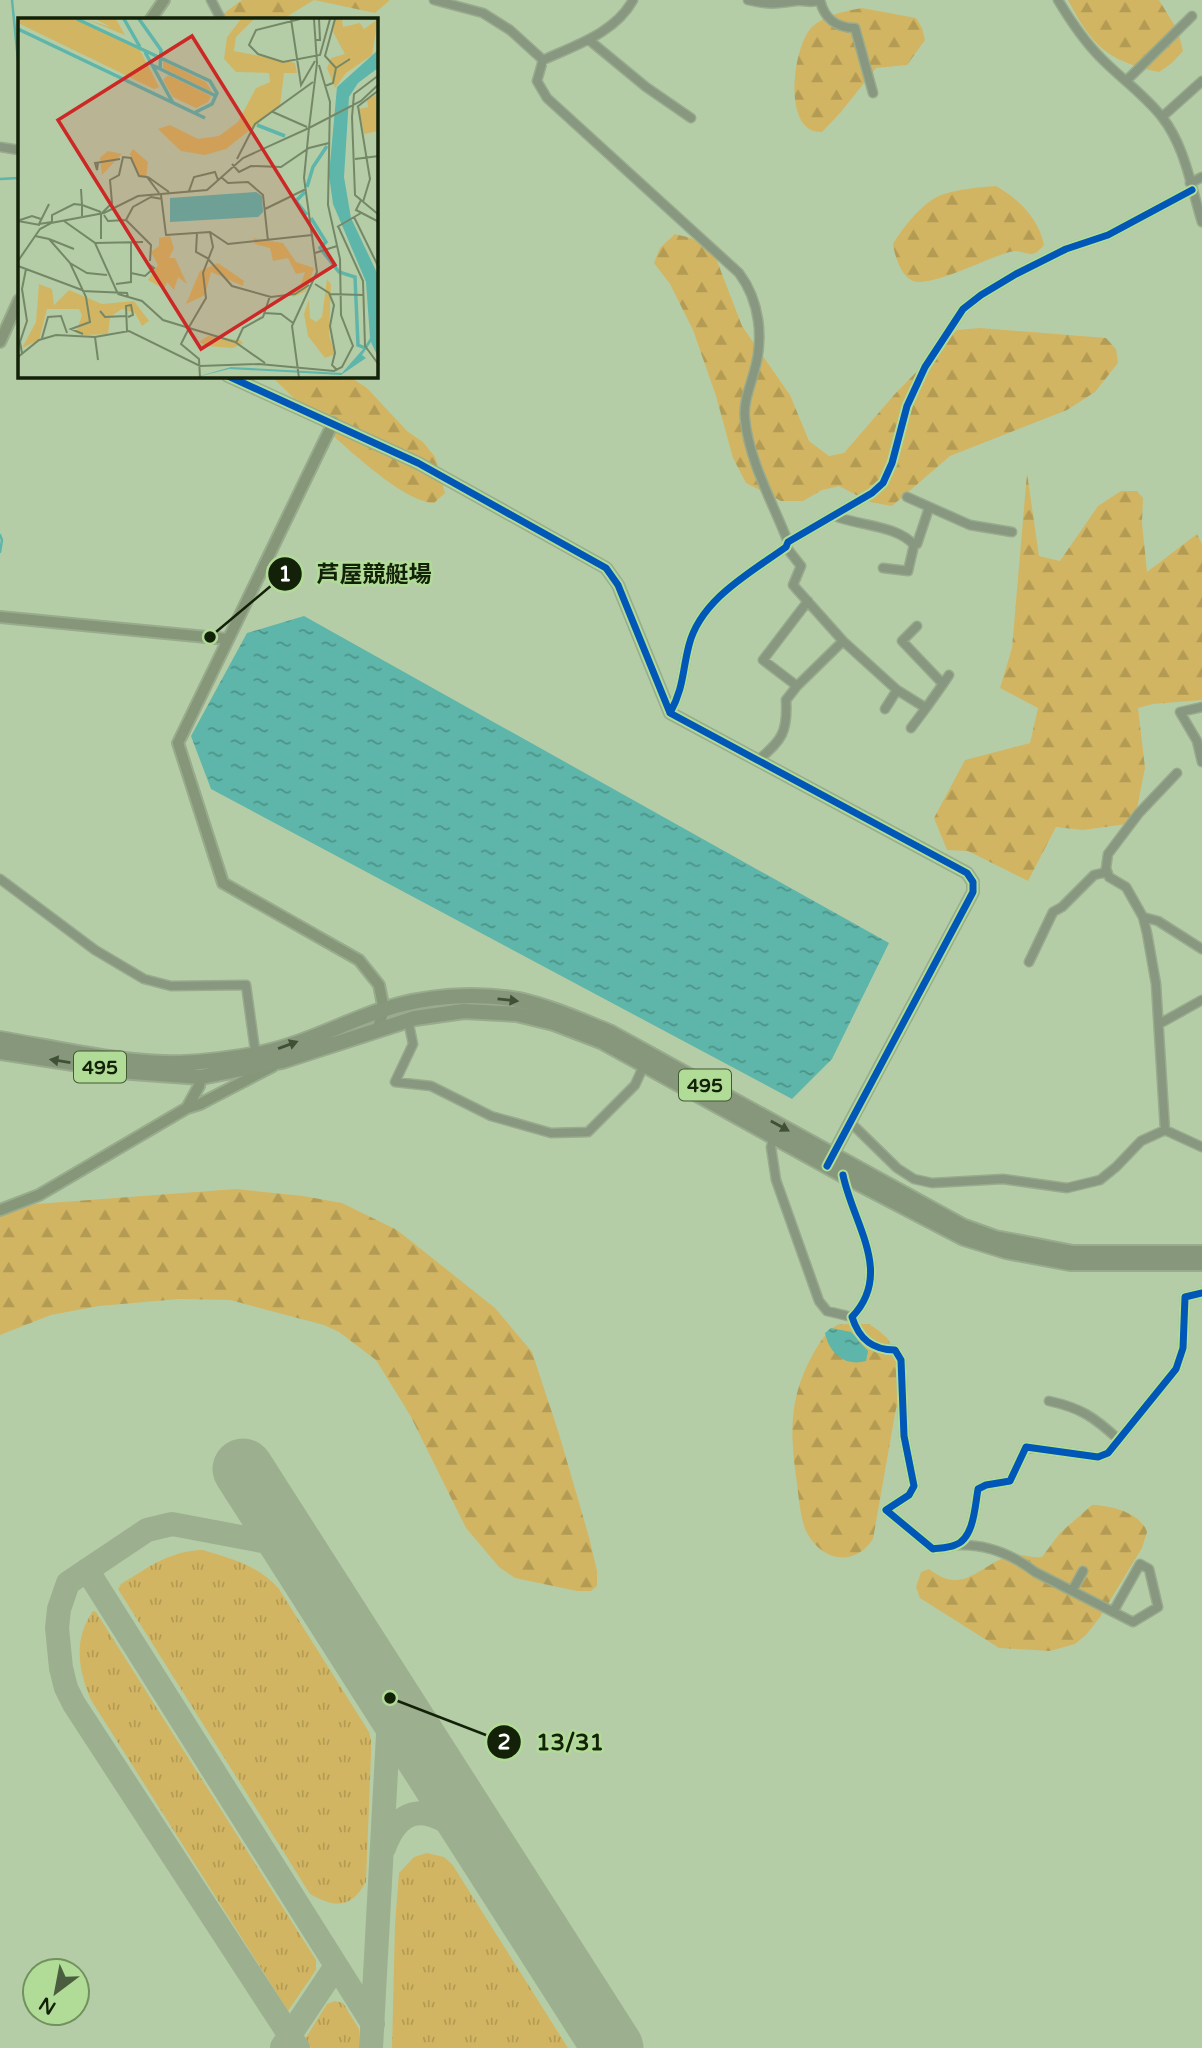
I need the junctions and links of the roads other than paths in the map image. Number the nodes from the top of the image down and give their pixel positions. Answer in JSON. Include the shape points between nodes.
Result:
{"nodes":[{"id":1,"x":164,"y":0,"type":"edge"},
{"id":2,"x":211,"y":0,"type":"edge"},
{"id":3,"x":434,"y":0,"type":"edge"},
{"id":4,"x":633,"y":0,"type":"edge"},
{"id":5,"x":748,"y":0,"type":"edge"},
{"id":6,"x":1058,"y":0,"type":"edge"},
{"id":7,"x":1192,"y":16,"type":"dead end"},
{"id":8,"x":152,"y":18,"type":"edge"},
{"id":9,"x":220,"y":18,"type":"edge"},
{"id":10,"x":589,"y":40,"type":"junction"},
{"id":11,"x":542,"y":60,"type":"junction"},
{"id":12,"x":1127,"y":80,"type":"junction"},
{"id":13,"x":1202,"y":81,"type":"edge"},
{"id":14,"x":873,"y":93,"type":"dead end"},
{"id":15,"x":1162,"y":117,"type":"junction"},
{"id":16,"x":691,"y":118,"type":"dead end"},
{"id":17,"x":0,"y":147,"type":"edge"},
{"id":18,"x":18,"y":150,"type":"edge"},
{"id":19,"x":1202,"y":177,"type":"edge"},
{"id":20,"x":1191,"y":187,"type":"junction"},
{"id":21,"x":1202,"y":222,"type":"edge"},
{"id":22,"x":18,"y":302,"type":"edge"},
{"id":23,"x":0,"y":342,"type":"edge"},
{"id":24,"x":232,"y":378,"type":"edge"},
{"id":25,"x":333,"y":423,"type":"junction"},
{"id":26,"x":907,"y":497,"type":"dead end"},
{"id":27,"x":929,"y":508,"type":"junction"},
{"id":28,"x":835,"y":516,"type":"junction"},
{"id":29,"x":1012,"y":532,"type":"dead end"},
{"id":30,"x":787,"y":545,"type":"junction"},
{"id":31,"x":914,"y":545,"type":"junction"},
{"id":32,"x":883,"y":568,"type":"dead end"},
{"id":33,"x":808,"y":601,"type":"junction"},
{"id":34,"x":0,"y":617,"type":"edge"},
{"id":35,"x":917,"y":626,"type":"dead end"},
{"id":36,"x":227,"y":639,"type":"junction"},
{"id":37,"x":843,"y":641,"type":"junction"},
{"id":38,"x":949,"y":675,"type":"dead end"},
{"id":39,"x":943,"y":684,"type":"junction"},
{"id":40,"x":797,"y":686,"type":"junction"},
{"id":41,"x":897,"y":690,"type":"junction"},
{"id":42,"x":1202,"y":707,"type":"edge"},
{"id":43,"x":926,"y":708,"type":"junction"},
{"id":44,"x":885,"y":709,"type":"dead end"},
{"id":45,"x":670,"y":713,"type":"junction"},
{"id":46,"x":911,"y":728,"type":"dead end"},
{"id":47,"x":758,"y":760,"type":"junction"},
{"id":48,"x":1202,"y":762,"type":"edge"},
{"id":49,"x":1177,"y":774,"type":"dead end"},
{"id":50,"x":1107,"y":872,"type":"junction"},
{"id":51,"x":0,"y":879,"type":"edge"},
{"id":52,"x":1143,"y":917,"type":"junction"},
{"id":53,"x":1202,"y":949,"type":"edge"},
{"id":54,"x":1029,"y":962,"type":"dead end"},
{"id":55,"x":1202,"y":1000,"type":"edge"},
{"id":56,"x":384,"y":1010,"type":"junction"},
{"id":57,"x":408,"y":1020,"type":"junction"},
{"id":58,"x":1158,"y":1024,"type":"junction"},
{"id":59,"x":377,"y":1030,"type":"junction"},
{"id":60,"x":0,"y":1039,"type":"edge"},
{"id":61,"x":0,"y":1052,"type":"edge"},
{"id":62,"x":257,"y":1061,"type":"junction"},
{"id":63,"x":282,"y":1061,"type":"junction"},
{"id":64,"x":644,"y":1065,"type":"junction"},
{"id":65,"x":201,"y":1077,"type":"junction"},
{"id":66,"x":187,"y":1108,"type":"junction"},
{"id":67,"x":850,"y":1122,"type":"junction"},
{"id":68,"x":1165,"y":1130,"type":"junction"},
{"id":69,"x":774,"y":1137,"type":"junction"},
{"id":70,"x":1202,"y":1147,"type":"edge"},
{"id":71,"x":830,"y":1160,"type":"junction"},
{"id":72,"x":843,"y":1175,"type":"junction"},
{"id":73,"x":0,"y":1210,"type":"edge"},
{"id":74,"x":1202,"y":1253,"type":"edge"},
{"id":75,"x":1202,"y":1263,"type":"edge"},
{"id":76,"x":1202,"y":1293,"type":"edge"},
{"id":77,"x":852,"y":1317,"type":"junction"},
{"id":78,"x":1049,"y":1401,"type":"dead end"},
{"id":79,"x":1118,"y":1439,"type":"junction"},
{"id":80,"x":958,"y":1545,"type":"junction"},
{"id":81,"x":1083,"y":1571,"type":"dead end"},
{"id":82,"x":1072,"y":1591,"type":"junction"},
{"id":83,"x":1113,"y":1612,"type":"junction"}],
"edges":[{"from":1,"to":8,"type":"street"},
{"from":2,"to":9,"type":"street"},
{"from":3,"to":11,"type":"street","via":[[483,13],[510,30]]},
{"from":4,"to":10,"type":"street","via":[[626,12]]},
{"from":5,"to":14,"type":"street","via":[[780,5],[820,0],[834,23],[855,28]]},
{"from":6,"to":12,"type":"street","via":[[1100,57]]},
{"from":7,"to":12,"type":"street"},
{"from":10,"to":11,"type":"street"},
{"from":10,"to":16,"type":"street","via":[[646,88]]},
{"from":11,"to":30,"type":"street","via":[[537,81],[547,98],[746,283],[757,312],[760,345],[744,418]]},
{"from":12,"to":15,"type":"street"},
{"from":13,"to":15,"type":"street"},
{"from":15,"to":20,"type":"street","via":[[1181,150]]},
{"from":17,"to":18,"type":"street"},
{"from":19,"to":20,"type":"street"},
{"from":20,"to":21,"type":"street"},
{"from":20,"to":28,"type":"street","via":[[1108,234],[1041,261],[963,309],[907,406],[883,482]]},
{"from":22,"to":23,"type":"street"},
{"from":24,"to":25,"type":"street"},
{"from":25,"to":36,"type":"street"},
{"from":25,"to":45,"type":"street","via":[[418,463],[606,568],[618,585]]},
{"from":26,"to":27,"type":"street"},
{"from":27,"to":29,"type":"street","via":[[970,525]]},
{"from":27,"to":31,"type":"street"},
{"from":28,"to":30,"type":"street"},
{"from":28,"to":31,"type":"street","via":[[886,530]]},
{"from":30,"to":33,"type":"street","via":[[801,566],[793,585]]},
{"from":30,"to":45,"type":"street","via":[[704,614],[692,637],[680,694]]},
{"from":31,"to":32,"type":"street","via":[[908,571]]},
{"from":33,"to":37,"type":"street"},
{"from":33,"to":40,"type":"street","via":[[763,660]]},
{"from":34,"to":36,"type":"street"},
{"from":35,"to":39,"type":"street","via":[[902,641]]},
{"from":36,"to":56,"type":"street","via":[[178,743],[223,883],[359,960],[379,985]]},
{"from":37,"to":40,"type":"street"},
{"from":37,"to":41,"type":"street"},
{"from":38,"to":39,"type":"street"},
{"from":39,"to":43,"type":"street"},
{"from":40,"to":47,"type":"street","via":[[786,701],[788,723],[773,748]]},
{"from":41,"to":43,"type":"street"},
{"from":41,"to":44,"type":"street"},
{"from":42,"to":48,"type":"street","via":[[1180,712],[1197,741]]},
{"from":43,"to":46,"type":"street"},
{"from":45,"to":47,"type":"street"},
{"from":47,"to":67,"type":"street","via":[[967,873],[973,882],[973,892]]},
{"from":49,"to":50,"type":"street","via":[[1108,854]]},
{"from":50,"to":52,"type":"street","via":[[1126,887]]},
{"from":50,"to":54,"type":"street","via":[[1094,875],[1053,912]]},
{"from":51,"to":62,"type":"street","via":[[94,950],[144,979],[171,986],[246,985]]},
{"from":52,"to":53,"type":"street","via":[[1158,921]]},
{"from":52,"to":58,"type":"street","via":[[1156,984]]},
{"from":55,"to":58,"type":"street"},
{"from":56,"to":59,"type":"street"},
{"from":62,"to":56,"type":"highway","number":"495","one_way":true},
{"from":56,"to":71,"type":"highway","number":"495","one_way":true,"via":[[424,999],[477,996],[518,1000],[559,1012],[609,1032]]},
{"from":57,"to":59,"type":"highway","number":"495"},
{"from":57,"to":64,"type":"highway","number":"495","via":[[464,1011],[517,1014],[601,1041]]},
{"from":57,"to":64,"type":"street","via":[[413,1044],[396,1082],[431,1086],[491,1116],[551,1133],[588,1132],[635,1085]]},
{"from":58,"to":68,"type":"street"},
{"from":59,"to":63,"type":"highway","number":"495"},
{"from":60,"to":62,"type":"highway","number":"495","via":[[163,1063]]},
{"from":65,"to":61,"type":"highway","number":"495","one_way":true,"via":[[132,1072]]},
{"from":62,"to":63,"type":"highway","number":"495"},
{"from":62,"to":65,"type":"highway","number":"495"},
{"from":63,"to":66,"type":"street"},
{"from":64,"to":69,"type":"highway","number":"495"},
{"from":65,"to":66,"type":"street"},
{"from":66,"to":73,"type":"street","via":[[39,1195]]},
{"from":67,"to":68,"type":"street","via":[[914,1180],[1003,1180],[1067,1188],[1100,1180],[1141,1141]]},
{"from":67,"to":71,"type":"street"},
{"from":68,"to":70,"type":"street"},
{"from":69,"to":71,"type":"highway","number":"495"},
{"from":69,"to":77,"type":"street","via":[[776,1180],[819,1301],[827,1311]]},
{"from":71,"to":72,"type":"highway","number":"495"},
{"from":71,"to":74,"type":"highway","number":"495","via":[[995,1238],[1073,1253]]},
{"from":72,"to":75,"type":"highway","number":"495","via":[[964,1238],[1006,1251],[1070,1262]]},
{"from":72,"to":77,"type":"street","via":[[873,1276]]},
{"from":76,"to":79,"type":"street","via":[[1185,1297],[1183,1348],[1176,1369]]},
{"from":77,"to":80,"type":"street","via":[[862,1338],[874,1348],[895,1350],[901,1360],[904,1436],[914,1486],[886,1510],[933,1549]]},
{"from":78,"to":79,"type":"street","via":[[1091,1415]]},
{"from":79,"to":80,"type":"street","via":[[1108,1453],[1098,1457],[1026,1447],[1010,1481],[978,1489],[971,1528]]},
{"from":80,"to":82,"type":"street","via":[[997,1549]]},
{"from":81,"to":82,"type":"street"},
{"from":82,"to":83,"type":"street"},
{"from":83,"to":83,"type":"street","via":[[1133,1622],[1158,1607],[1149,1569],[1140,1564]]}]}
